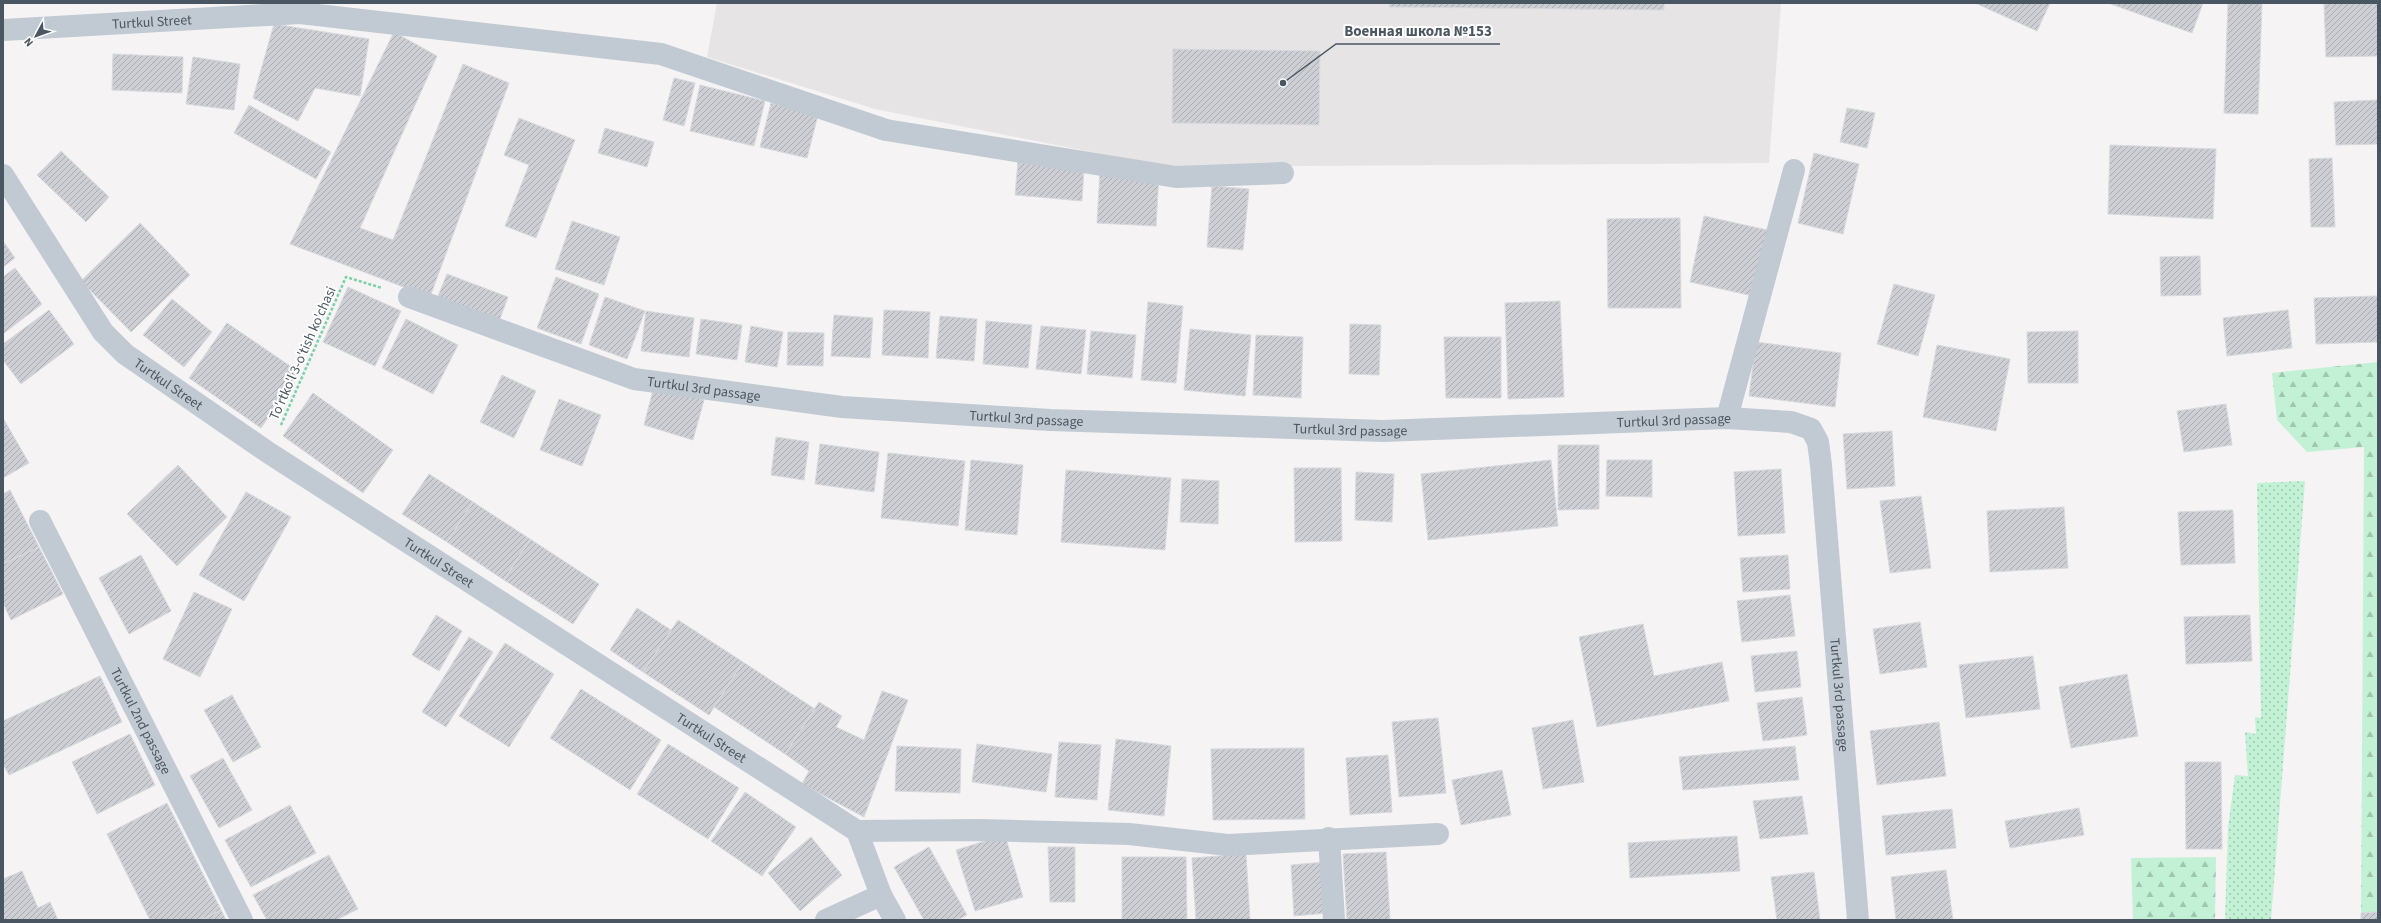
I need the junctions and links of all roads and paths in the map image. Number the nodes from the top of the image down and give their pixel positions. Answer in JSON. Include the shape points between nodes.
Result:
{"nodes":[{"id":1,"x":300,"y":8,"type":"edge"},
{"id":2,"x":3,"y":30,"type":"edge"},
{"id":3,"x":1794,"y":170,"type":"dead end"},
{"id":4,"x":1283,"y":173,"type":"dead end"},
{"id":5,"x":3,"y":175,"type":"edge"},
{"id":6,"x":409,"y":297,"type":"joint"},
{"id":7,"x":1727,"y":418,"type":"junction"},
{"id":8,"x":269,"y":453,"type":"junction"},
{"id":9,"x":40,"y":521,"type":"dead end"},
{"id":10,"x":857,"y":831,"type":"junction"},
{"id":11,"x":1438,"y":834,"type":"dead end"},
{"id":12,"x":1329,"y":838,"type":"junction"},
{"id":13,"x":881,"y":895,"type":"junction"},
{"id":14,"x":242,"y":920,"type":"edge"},
{"id":15,"x":826,"y":920,"type":"edge"},
{"id":16,"x":895,"y":920,"type":"edge"},
{"id":17,"x":1334,"y":920,"type":"edge"},
{"id":18,"x":1858,"y":920,"type":"edge"}],
"edges":[{"from":1,"to":2,"type":"street","name":"Turtkul Street"},
{"from":1,"to":4,"type":"street","name":"Turtkul Street","via":[[661,54],[901,133],[1176,177]]},
{"from":3,"to":7,"type":"street"},
{"from":5,"to":8,"type":"street","name":"Turtkul Street","via":[[103,332],[125,354]]},
{"from":6,"to":7,"type":"street","name":"Turtkul 3rd passage","via":[[634,380],[842,407],[1050,420],[1383,432]]},
{"from":6,"to":8,"type":"path","name":"To'rtko'l 3-o'tish ko'chasi","via":[[346,277]]},
{"from":7,"to":18,"type":"street","name":"Turtkul 3rd passage","via":[[1791,422],[1811,429],[1818,442]]},
{"from":8,"to":10,"type":"street","name":"Turtkul Street"},
{"from":9,"to":14,"type":"street","name":"Turtkul 2nd passage"},
{"from":10,"to":12,"type":"street","via":[[980,830],[1129,834],[1228,845]]},
{"from":10,"to":13,"type":"street"},
{"from":11,"to":12,"type":"street"},
{"from":12,"to":17,"type":"street"},
{"from":13,"to":15,"type":"street"},
{"from":13,"to":16,"type":"street"}]}
